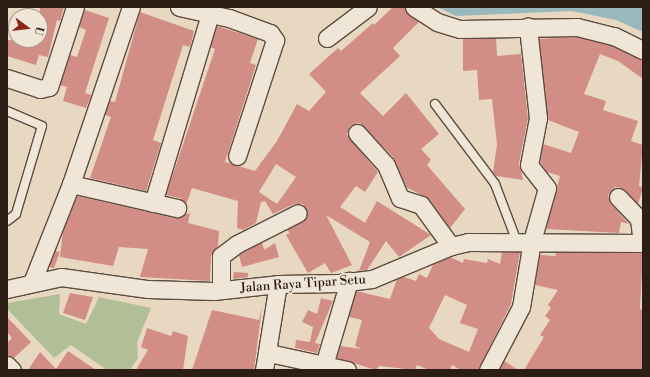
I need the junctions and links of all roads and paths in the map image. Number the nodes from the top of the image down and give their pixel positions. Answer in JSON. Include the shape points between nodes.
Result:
{"nodes":[{"id":1,"x":75,"y":7,"type":"edge"},
{"id":2,"x":131,"y":7,"type":"edge"},
{"id":3,"x":179,"y":7,"type":"edge"},
{"id":4,"x":368,"y":7,"type":"edge"},
{"id":5,"x":414,"y":7,"type":"edge"},
{"id":6,"x":210,"y":14,"type":"junction"},
{"id":7,"x":528,"y":27,"type":"junction"},
{"id":8,"x":327,"y":38,"type":"dead end"},
{"id":9,"x":643,"y":50,"type":"edge"},
{"id":10,"x":7,"y":78,"type":"edge"},
{"id":11,"x":435,"y":104,"type":"dead end"},
{"id":12,"x":7,"y":111,"type":"edge"},
{"id":13,"x":357,"y":133,"type":"dead end"},
{"id":14,"x":237,"y":156,"type":"dead end"},
{"id":15,"x":72,"y":184,"type":"junction"},
{"id":16,"x":618,"y":197,"type":"dead end"},
{"id":17,"x":153,"y":203,"type":"junction"},
{"id":18,"x":177,"y":208,"type":"dead end"},
{"id":19,"x":298,"y":213,"type":"dead end"},
{"id":20,"x":7,"y":221,"type":"edge"},
{"id":21,"x":524,"y":242,"type":"junction"},
{"id":22,"x":643,"y":243,"type":"edge"},
{"id":23,"x":451,"y":246,"type":"junction"},
{"id":24,"x":33,"y":280,"type":"junction"},
{"id":25,"x":349,"y":281,"type":"junction"},
{"id":26,"x":278,"y":284,"type":"junction"},
{"id":27,"x":9,"y":285,"type":"edge"},
{"id":28,"x":220,"y":290,"type":"junction"},
{"id":29,"x":269,"y":353,"type":"junction"},
{"id":30,"x":7,"y":365,"type":"edge"},
{"id":31,"x":324,"y":365,"type":"junction"},
{"id":32,"x":12,"y":370,"type":"edge"},
{"id":33,"x":264,"y":370,"type":"edge"},
{"id":34,"x":347,"y":370,"type":"edge"},
{"id":35,"x":488,"y":370,"type":"edge"}],
"edges":[{"from":1,"to":10,"type":"street","via":[[49,87],[40,89]]},
{"from":2,"to":15,"type":"street"},
{"from":3,"to":6,"type":"street"},
{"from":4,"to":8,"type":"street"},
{"from":5,"to":7,"type":"street","via":[[437,22],[460,29]]},
{"from":6,"to":14,"type":"street","via":[[270,33],[275,40]]},
{"from":6,"to":17,"type":"street"},
{"from":7,"to":9,"type":"street","via":[[577,27],[614,36]]},
{"from":7,"to":21,"type":"street","via":[[538,118],[529,165],[547,188]]},
{"from":11,"to":21,"type":"lane","via":[[495,184]]},
{"from":12,"to":20,"type":"lane","via":[[42,126],[16,214]]},
{"from":13,"to":23,"type":"street","via":[[386,165],[400,198],[421,205]]},
{"from":15,"to":17,"type":"street"},
{"from":15,"to":24,"type":"street"},
{"from":16,"to":22,"type":"street","via":[[639,219]]},
{"from":17,"to":18,"type":"street"},
{"from":19,"to":28,"type":"street","via":[[237,244],[221,256]]},
{"from":21,"to":22,"type":"street","name":"Jalan Raya Tipar Setu"},
{"from":21,"to":23,"type":"street","name":"Jalan Raya Tipar Setu"},
{"from":21,"to":35,"type":"street","via":[[522,307]]},
{"from":23,"to":25,"type":"street","name":"Jalan Raya Tipar Setu","via":[[372,279]]},
{"from":24,"to":27,"type":"street","name":"Jalan Raya Tipar Setu"},
{"from":24,"to":28,"type":"street","name":"Jalan Raya Tipar Setu","via":[[61,277],[148,289]]},
{"from":25,"to":26,"type":"street","name":"Jalan Raya Tipar Setu"},
{"from":25,"to":31,"type":"street"},
{"from":26,"to":28,"type":"street","name":"Jalan Raya Tipar Setu"},
{"from":26,"to":29,"type":"street"},
{"from":29,"to":31,"type":"street"},
{"from":29,"to":33,"type":"street"},
{"from":30,"to":32,"type":"street"},
{"from":31,"to":34,"type":"street"}]}
